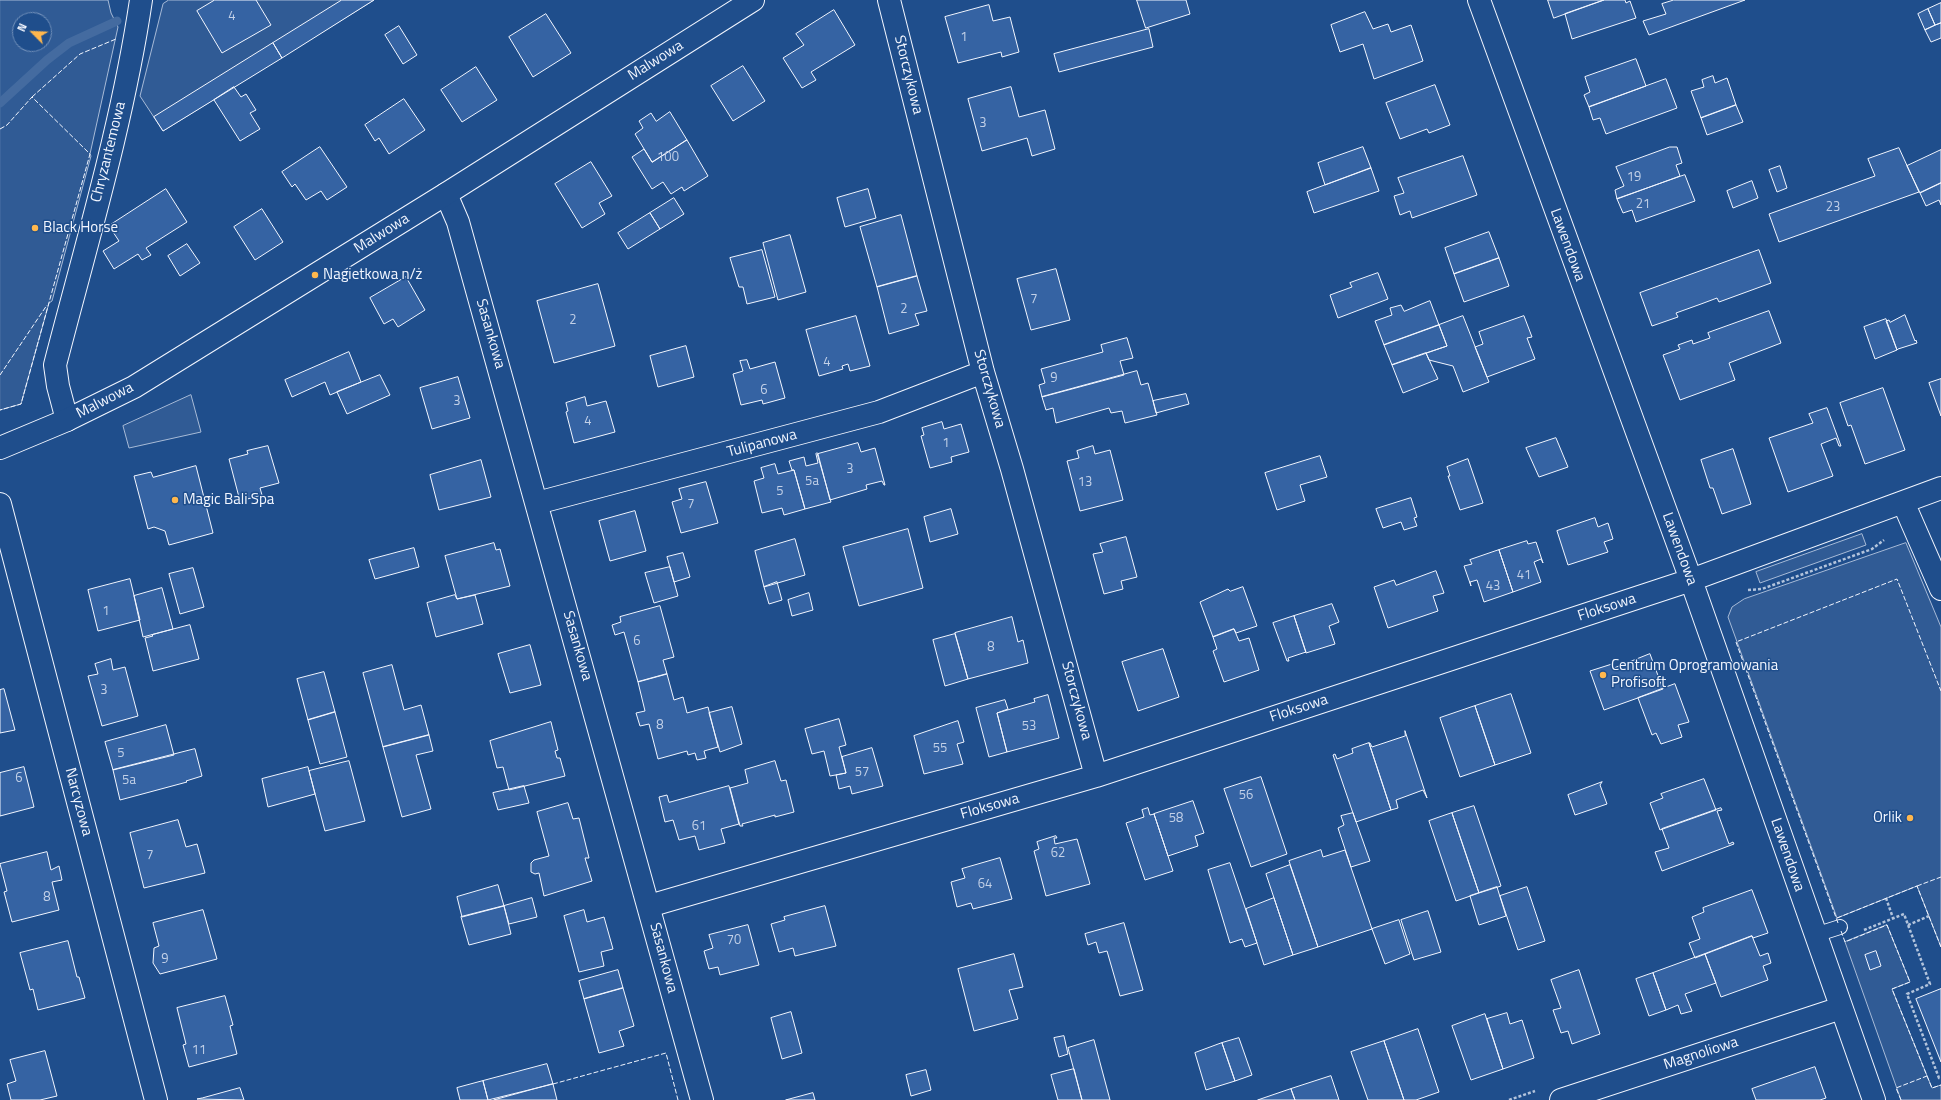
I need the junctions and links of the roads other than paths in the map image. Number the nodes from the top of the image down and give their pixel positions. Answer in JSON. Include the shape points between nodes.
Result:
{"nodes":[{"id":1,"x":141,"y":0,"type":"edge"},
{"id":2,"x":753,"y":0,"type":"edge"},
{"id":3,"x":889,"y":0,"type":"edge"},
{"id":4,"x":1479,"y":0,"type":"edge"},
{"id":5,"x":446,"y":194,"type":"junction"},
{"id":6,"x":983,"y":372,"type":"junction"},
{"id":7,"x":67,"y":420,"type":"junction"},
{"id":8,"x":0,"y":448,"type":"edge"},
{"id":9,"x":1941,"y":488,"type":"edge"},
{"id":10,"x":1903,"y":502,"type":"junction"},
{"id":11,"x":537,"y":503,"type":"junction"},
{"id":12,"x":0,"y":504,"type":"edge"},
{"id":13,"x":1691,"y":580,"type":"junction"},
{"id":14,"x":1941,"y":589,"type":"edge"},
{"id":15,"x":1096,"y":776,"type":"junction"},
{"id":16,"x":649,"y":906,"type":"junction"},
{"id":17,"x":1840,"y":927,"type":"dead end"},
{"id":18,"x":1815,"y":935,"type":"junction"},
{"id":19,"x":1841,"y":1008,"type":"junction"},
{"id":20,"x":156,"y":1100,"type":"edge"},
{"id":21,"x":702,"y":1100,"type":"edge"},
{"id":22,"x":1561,"y":1100,"type":"edge"},
{"id":23,"x":1874,"y":1100,"type":"edge"}],
"edges":[{"from":1,"to":7,"type":"street","name":"Chryzantemowa","via":[[118,117],[56,365],[58,386]]},
{"from":2,"to":5,"type":"street","name":"Malwowa"},
{"from":3,"to":6,"type":"street","name":"Storczykowa"},
{"from":4,"to":13,"type":"street","name":"Lawendowa"},
{"from":5,"to":7,"type":"street","name":"Malwowa","via":[[140,383]]},
{"from":5,"to":11,"type":"street","name":"Sasankowa","via":[[458,222]]},
{"from":6,"to":11,"type":"street","name":"Tulipanowa","via":[[879,412]]},
{"from":6,"to":15,"type":"street","name":"Storczykowa"},
{"from":7,"to":8,"type":"street","name":"Malwowa"},
{"from":9,"to":10,"type":"street","name":"Floksowa"},
{"from":10,"to":13,"type":"street","name":"Floksowa"},
{"from":10,"to":14,"type":"street"},
{"from":11,"to":16,"type":"street","name":"Sasankowa"},
{"from":12,"to":20,"type":"street","name":"Narcyzowa"},
{"from":13,"to":15,"type":"street","name":"Floksowa"},
{"from":13,"to":18,"type":"street","name":"Lawendowa"},
{"from":15,"to":16,"type":"street","name":"Floksowa"},
{"from":16,"to":21,"type":"street","name":"Sasankowa"},
{"from":17,"to":18,"type":"lane"},
{"from":18,"to":19,"type":"street","name":"Lawendowa"},
{"from":19,"to":22,"type":"street","name":"Magnoliowa"},
{"from":19,"to":23,"type":"street","name":"Lawendowa"}]}
